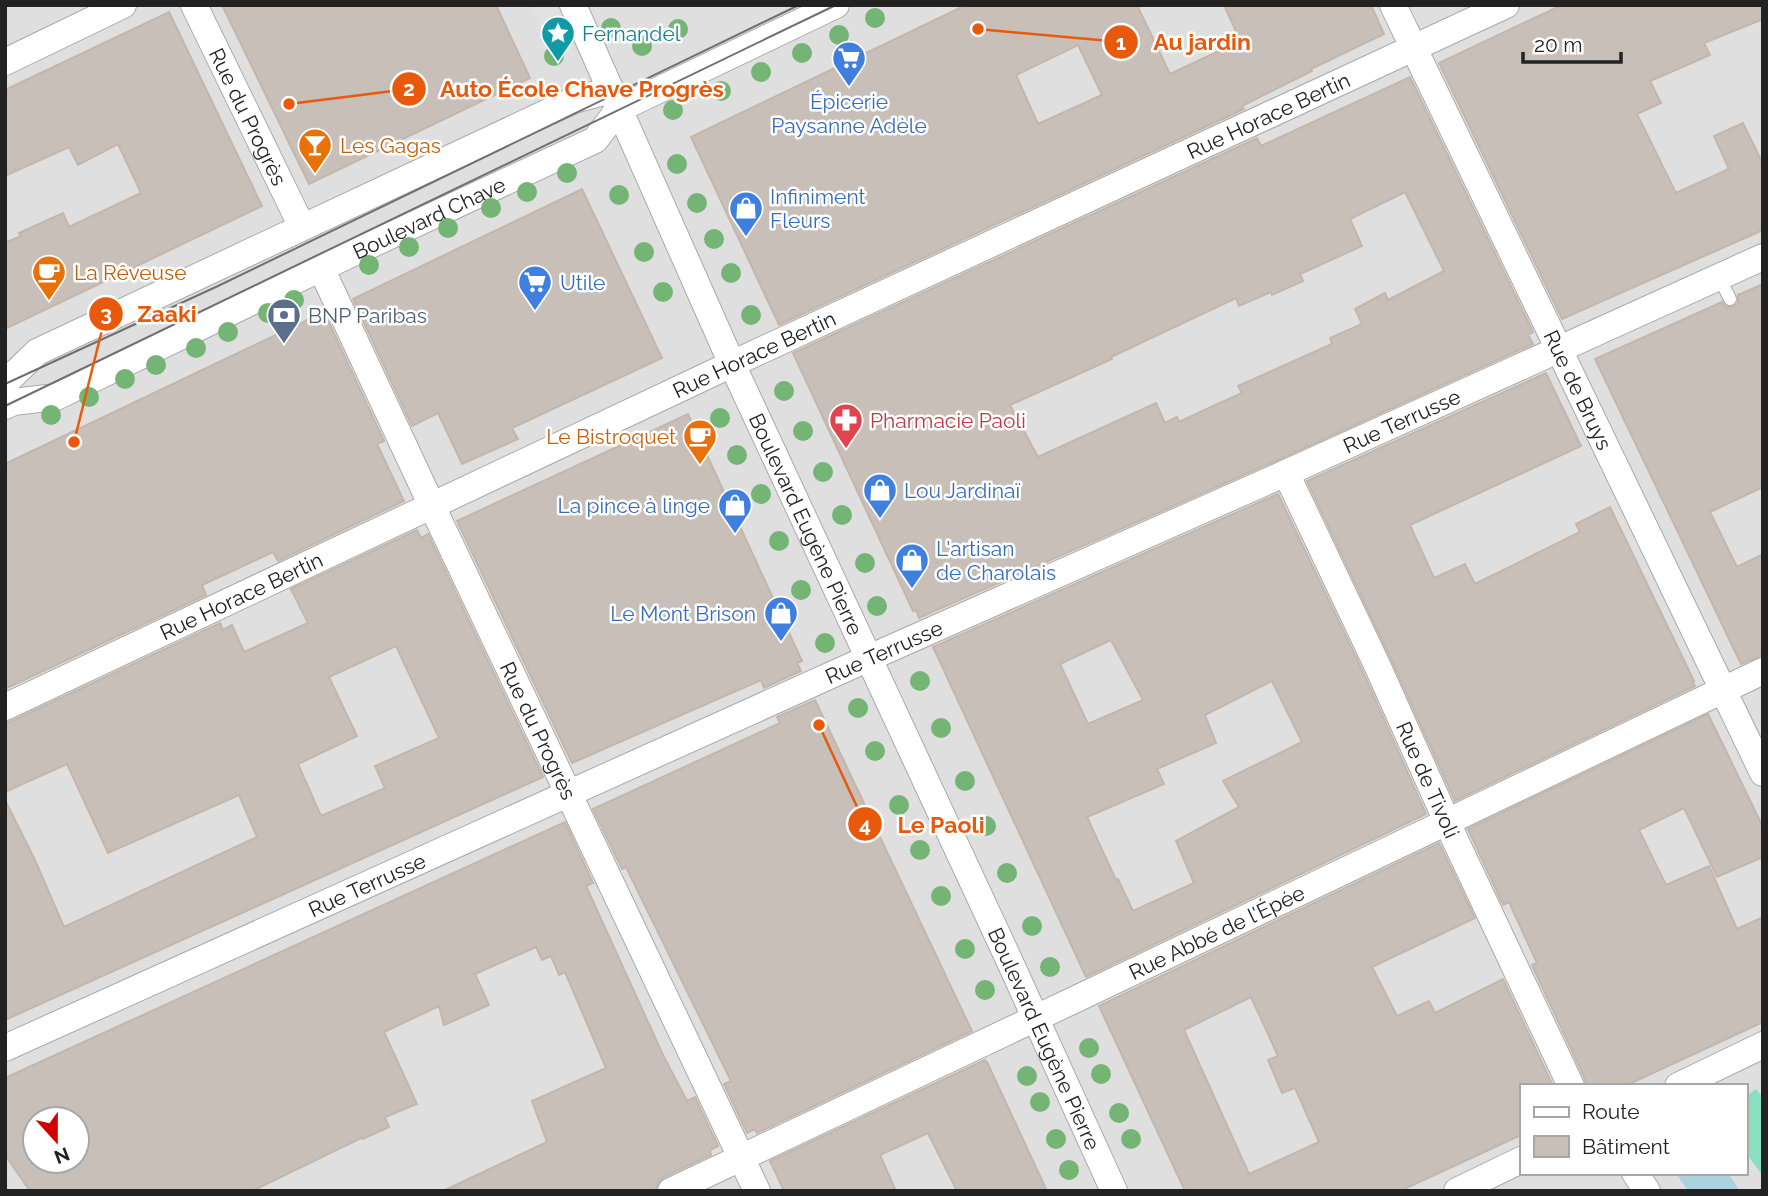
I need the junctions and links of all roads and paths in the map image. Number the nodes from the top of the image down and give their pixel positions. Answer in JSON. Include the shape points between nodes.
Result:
{"nodes":[{"id":1,"x":123,"y":5,"type":"edge"},
{"id":2,"x":194,"y":5,"type":"edge"},
{"id":3,"x":573,"y":5,"type":"edge"},
{"id":4,"x":836,"y":5,"type":"edge"},
{"id":5,"x":1393,"y":5,"type":"edge"},
{"id":6,"x":1506,"y":5,"type":"edge"},
{"id":7,"x":1414,"y":48,"type":"junction"},
{"id":8,"x":5,"y":62,"type":"edge"},
{"id":9,"x":615,"y":99,"type":"junction"},
{"id":10,"x":302,"y":227,"type":"junction"},
{"id":11,"x":1763,"y":257,"type":"edge"},
{"id":12,"x":321,"y":268,"type":"junction"},
{"id":13,"x":1559,"y":349,"type":"junction"},
{"id":14,"x":732,"y":364,"type":"junction"},
{"id":15,"x":5,"y":383,"type":"edge"},
{"id":16,"x":5,"y":406,"type":"edge"},
{"id":17,"x":1286,"y":474,"type":"junction"},
{"id":18,"x":432,"y":506,"type":"junction"},
{"id":19,"x":869,"y":658,"type":"junction"},
{"id":20,"x":1763,"y":671,"type":"edge"},
{"id":21,"x":1722,"y":690,"type":"junction"},
{"id":22,"x":5,"y":707,"type":"edge"},
{"id":23,"x":1763,"y":773,"type":"edge"},
{"id":24,"x":568,"y":793,"type":"junction"},
{"id":25,"x":1447,"y":821,"type":"junction"},
{"id":26,"x":1035,"y":1018,"type":"junction"},
{"id":27,"x":1763,"y":1045,"type":"edge"},
{"id":28,"x":5,"y":1048,"type":"edge"},
{"id":29,"x":1570,"y":1084,"type":"edge"},
{"id":30,"x":1682,"y":1084,"type":"edge"},
{"id":31,"x":741,"y":1157,"type":"junction"},
{"id":32,"x":1520,"y":1160,"type":"edge"},
{"id":33,"x":1636,"y":1175,"type":"edge"},
{"id":34,"x":671,"y":1191,"type":"edge"},
{"id":35,"x":757,"y":1191,"type":"edge"},
{"id":36,"x":1114,"y":1191,"type":"edge"},
{"id":37,"x":1457,"y":1191,"type":"edge"},
{"id":38,"x":1647,"y":1191,"type":"edge"}],
"edges":[{"from":1,"to":8,"type":"street"},
{"from":2,"to":10,"type":"street","name":"Rue du Progrès"},
{"from":3,"to":9,"type":"street","name":"Boulevard Eugène Pierre"},
{"from":4,"to":9,"type":"street","name":"Boulevard Chave"},
{"from":5,"to":7,"type":"street","name":"Rue de Bruys"},
{"from":6,"to":7,"type":"street","name":"Rue Horace Bertin"},
{"from":7,"to":13,"type":"street","name":"Rue de Bruys"},
{"from":7,"to":14,"type":"street","name":"Rue Horace Bertin"},
{"from":9,"to":10,"type":"street","name":"Boulevard Chave","via":[[574,100]]},
{"from":9,"to":12,"type":"street","name":"Boulevard Chave","via":[[595,139]]},
{"from":9,"to":14,"type":"street","name":"Boulevard Eugène Pierre"},
{"from":10,"to":15,"type":"street","name":"Boulevard Chave","via":[[37,352]]},
{"from":11,"to":13,"type":"street","name":"Rue Terrusse","via":[[1724,288]]},
{"from":12,"to":16,"type":"street","name":"Boulevard Chave","via":[[55,397]]},
{"from":12,"to":18,"type":"street","name":"Rue du Progrès"},
{"from":13,"to":17,"type":"street","name":"Rue Terrusse"},
{"from":13,"to":21,"type":"street","name":"Rue de Bruys"},
{"from":14,"to":18,"type":"street","name":"Rue Horace Bertin"},
{"from":14,"to":19,"type":"street","name":"Boulevard Eugène Pierre"},
{"from":17,"to":19,"type":"street","name":"Rue Terrusse"},
{"from":17,"to":25,"type":"street","name":"Rue de Tivoli"},
{"from":18,"to":22,"type":"street","name":"Rue Horace Bertin"},
{"from":18,"to":24,"type":"street","name":"Rue du Progrès"},
{"from":19,"to":24,"type":"street","name":"Rue Terrusse"},
{"from":19,"to":26,"type":"street","name":"Boulevard Eugène Pierre"},
{"from":20,"to":21,"type":"street","name":"Rue Abbé de l'Épée"},
{"from":21,"to":23,"type":"street","name":"Rue de Bruys"},
{"from":21,"to":25,"type":"street","name":"Rue Abbé de l'Épée"},
{"from":24,"to":28,"type":"street","name":"Rue Terrusse"},
{"from":24,"to":31,"type":"street","name":"Rue du Progrès"},
{"from":25,"to":26,"type":"street","name":"Rue Abbé de l'Épée"},
{"from":25,"to":29,"type":"street","name":"Rue de Tivoli"},
{"from":26,"to":31,"type":"street","name":"Rue Abbé de l'Épée"},
{"from":26,"to":36,"type":"street","name":"Boulevard Eugène Pierre"},
{"from":27,"to":30,"type":"street"},
{"from":31,"to":34,"type":"street","name":"Rue Abbé de l'Épée"},
{"from":31,"to":35,"type":"street","name":"Rue du Progrès"},
{"from":32,"to":37,"type":"street"},
{"from":33,"to":38,"type":"street"}]}
